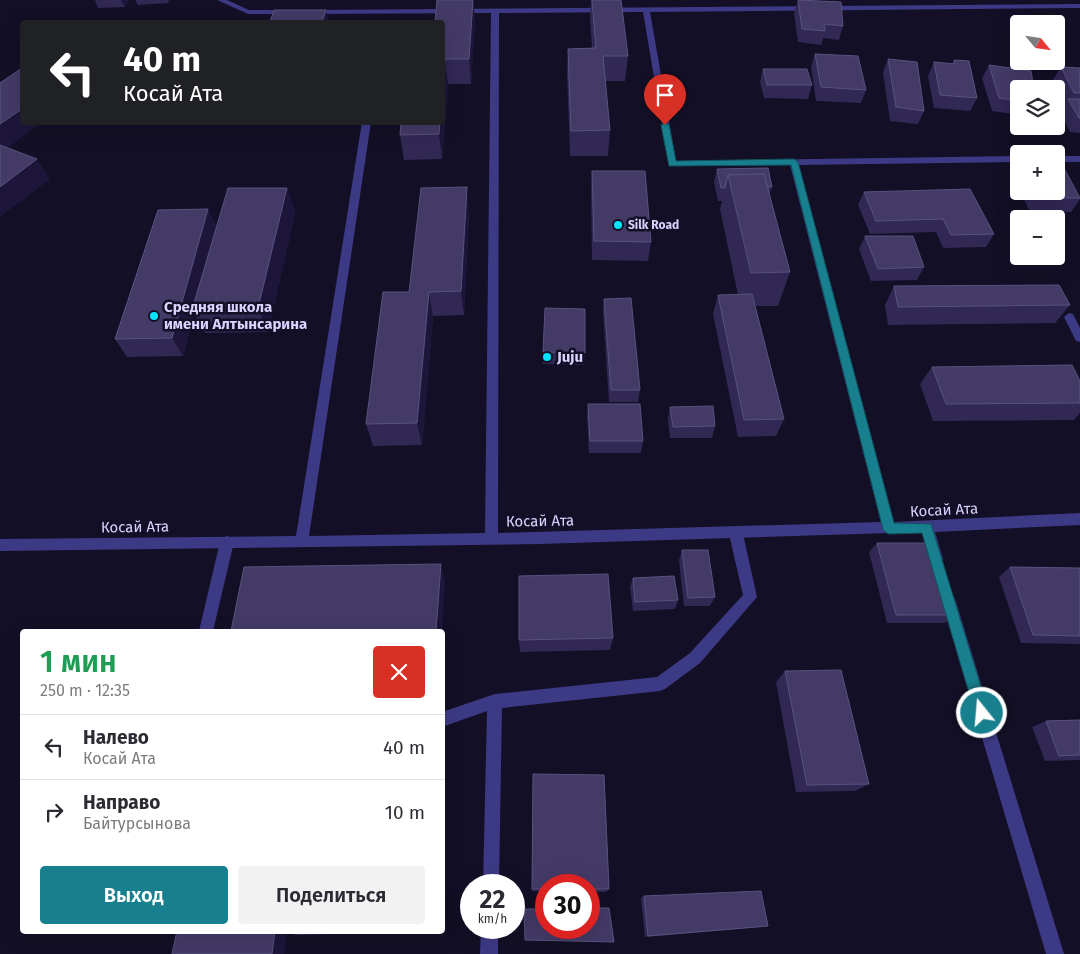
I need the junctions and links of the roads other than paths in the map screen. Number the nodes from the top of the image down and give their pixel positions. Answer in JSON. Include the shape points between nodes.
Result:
{"nodes":[{"id":1,"x":221,"y":0,"type":"edge"},
{"id":2,"x":1080,"y":6,"type":"edge"},
{"id":3,"x":646,"y":9,"type":"junction"},
{"id":4,"x":495,"y":10,"type":"junction"},
{"id":5,"x":384,"y":11,"type":"junction"},
{"id":6,"x":382,"y":20,"type":"edge"},
{"id":7,"x":367,"y":125,"type":"edge"},
{"id":8,"x":1065,"y":159,"type":"edge"},
{"id":9,"x":1080,"y":159,"type":"edge"},
{"id":10,"x":1010,"y":160,"type":"edge"},
{"id":11,"x":794,"y":162,"type":"junction"},
{"id":12,"x":1069,"y":317,"type":"edge"},
{"id":13,"x":1080,"y":338,"type":"edge"},
{"id":14,"x":1080,"y":519,"type":"edge"},
{"id":15,"x":926,"y":528,"type":"junction"},
{"id":16,"x":889,"y":529,"type":"junction"},
{"id":17,"x":736,"y":534,"type":"junction"},
{"id":18,"x":491,"y":538,"type":"junction"},
{"id":19,"x":302,"y":541,"type":"junction"},
{"id":20,"x":227,"y":542,"type":"junction"},
{"id":21,"x":0,"y":544,"type":"edge"},
{"id":22,"x":206,"y":629,"type":"edge"},
{"id":23,"x":495,"y":701,"type":"junction"},
{"id":24,"x":445,"y":719,"type":"edge"},
{"id":25,"x":491,"y":874,"type":"edge"},
{"id":26,"x":490,"y":939,"type":"edge"},
{"id":27,"x":489,"y":954,"type":"edge"},
{"id":28,"x":1054,"y":954,"type":"edge"}],
"edges":[{"from":1,"to":5,"type":"street","via":[[248,12]]},
{"from":2,"to":3,"type":"street"},
{"from":3,"to":4,"type":"street"},
{"from":3,"to":11,"type":"street","via":[[672,164]]},
{"from":4,"to":5,"type":"street"},
{"from":4,"to":18,"type":"street"},
{"from":5,"to":6,"type":"street"},
{"from":7,"to":19,"type":"street"},
{"from":8,"to":9,"type":"street"},
{"from":10,"to":11,"type":"street"},
{"from":11,"to":16,"type":"street"},
{"from":12,"to":13,"type":"street"},
{"from":14,"to":15,"type":"street","name":"Косай Ата"},
{"from":15,"to":16,"type":"street","name":"Косай Ата"},
{"from":15,"to":28,"type":"street"},
{"from":16,"to":17,"type":"street","name":"Косай Ата"},
{"from":17,"to":18,"type":"street","name":"Косай Ата"},
{"from":17,"to":23,"type":"street","via":[[750,597],[695,658],[660,684]]},
{"from":18,"to":19,"type":"street","name":"Косай Ата"},
{"from":19,"to":20,"type":"street","name":"Косай Ата"},
{"from":20,"to":21,"type":"street","name":"Косай Ата"},
{"from":20,"to":22,"type":"street"},
{"from":23,"to":24,"type":"street"},
{"from":23,"to":25,"type":"street"},
{"from":26,"to":27,"type":"street"}]}
